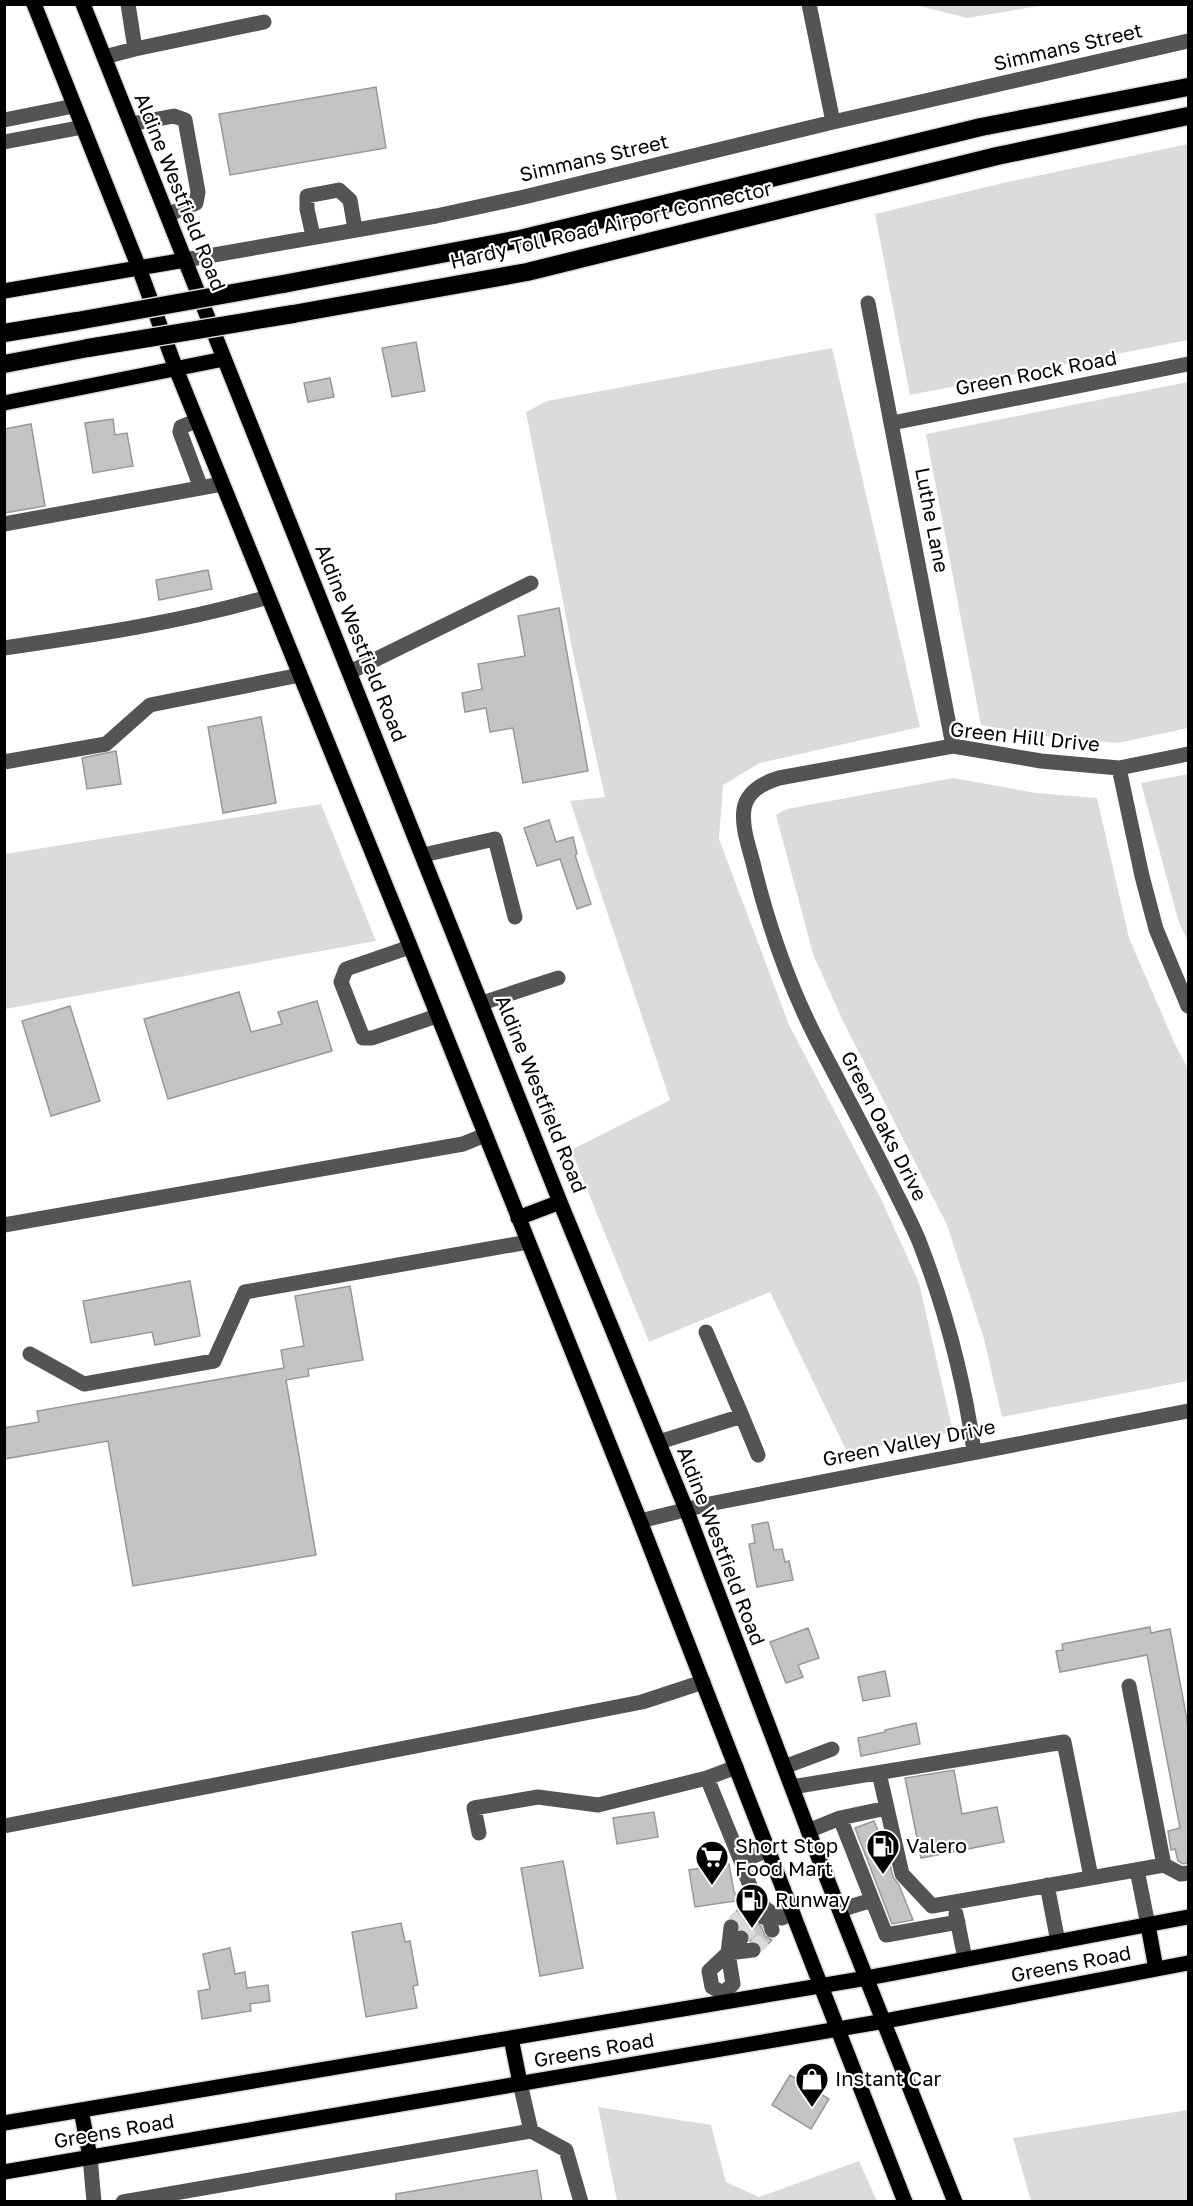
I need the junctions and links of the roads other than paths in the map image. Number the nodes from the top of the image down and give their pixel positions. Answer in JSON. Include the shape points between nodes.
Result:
{"nodes":[{"id":1,"x":34,"y":4,"type":"edge"},
{"id":2,"x":83,"y":4,"type":"edge"},
{"id":3,"x":128,"y":4,"type":"edge"},
{"id":4,"x":809,"y":4,"type":"edge"},
{"id":5,"x":264,"y":22,"type":"dead end"},
{"id":6,"x":1188,"y":41,"type":"edge"},
{"id":7,"x":135,"y":49,"type":"junction"},
{"id":8,"x":104,"y":57,"type":"junction"},
{"id":9,"x":1188,"y":87,"type":"edge"},
{"id":10,"x":74,"y":106,"type":"junction"},
{"id":11,"x":1188,"y":116,"type":"edge"},
{"id":12,"x":4,"y":120,"type":"edge"},
{"id":13,"x":833,"y":122,"type":"junction"},
{"id":14,"x":131,"y":124,"type":"junction"},
{"id":15,"x":83,"y":127,"type":"junction"},
{"id":16,"x":4,"y":142,"type":"edge"},
{"id":17,"x":167,"y":215,"type":"junction"},
{"id":18,"x":355,"y":229,"type":"junction"},
{"id":19,"x":313,"y":236,"type":"junction"},
{"id":20,"x":185,"y":260,"type":"junction"},
{"id":21,"x":139,"y":268,"type":"junction"},
{"id":22,"x":4,"y":291,"type":"edge"},
{"id":23,"x":868,"y":303,"type":"dead end"},
{"id":24,"x":4,"y":333,"type":"edge"},
{"id":25,"x":224,"y":359,"type":"junction"},
{"id":26,"x":4,"y":364,"type":"edge"},
{"id":27,"x":1188,"y":364,"type":"edge"},
{"id":28,"x":176,"y":369,"type":"junction"},
{"id":29,"x":4,"y":404,"type":"edge"},
{"id":30,"x":196,"y":421,"type":"junction"},
{"id":31,"x":892,"y":423,"type":"junction"},
{"id":32,"x":222,"y":484,"type":"junction"},
{"id":33,"x":201,"y":488,"type":"junction"},
{"id":34,"x":4,"y":524,"type":"edge"},
{"id":35,"x":531,"y":583,"type":"dead end"},
{"id":36,"x":268,"y":597,"type":"junction"},
{"id":37,"x":4,"y":648,"type":"edge"},
{"id":38,"x":350,"y":672,"type":"junction"},
{"id":39,"x":300,"y":675,"type":"junction"},
{"id":40,"x":953,"y":746,"type":"junction"},
{"id":41,"x":1188,"y":754,"type":"edge"},
{"id":42,"x":4,"y":762,"type":"edge"},
{"id":43,"x":1119,"y":768,"type":"junction"},
{"id":44,"x":744,"y":823,"type":"joint"},
{"id":45,"x":423,"y":855,"type":"junction"},
{"id":46,"x":515,"y":917,"type":"dead end"},
{"id":47,"x":410,"y":947,"type":"junction"},
{"id":48,"x":558,"y":978,"type":"dead end"},
{"id":49,"x":482,"y":1003,"type":"junction"},
{"id":50,"x":1188,"y":1006,"type":"edge"},
{"id":51,"x":437,"y":1016,"type":"junction"},
{"id":52,"x":485,"y":1135,"type":"junction"},
{"id":53,"x":560,"y":1202,"type":"junction"},
{"id":54,"x":518,"y":1218,"type":"junction"},
{"id":55,"x":4,"y":1225,"type":"edge"},
{"id":56,"x":528,"y":1242,"type":"junction"},
{"id":57,"x":706,"y":1332,"type":"dead end"},
{"id":58,"x":30,"y":1354,"type":"dead end"},
{"id":59,"x":1188,"y":1411,"type":"edge"},
{"id":60,"x":742,"y":1416,"type":"junction"},
{"id":61,"x":659,"y":1442,"type":"junction"},
{"id":62,"x":974,"y":1451,"type":"junction"},
{"id":63,"x":758,"y":1455,"type":"dead end"},
{"id":64,"x":686,"y":1509,"type":"junction"},
{"id":65,"x":640,"y":1521,"type":"junction"},
{"id":66,"x":703,"y":1682,"type":"junction"},
{"id":67,"x":1129,"y":1686,"type":"dead end"},
{"id":68,"x":832,"y":1749,"type":"dead end"},
{"id":69,"x":736,"y":1767,"type":"junction"},
{"id":70,"x":784,"y":1767,"type":"junction"},
{"id":71,"x":879,"y":1773,"type":"junction"},
{"id":72,"x":707,"y":1778,"type":"junction"},
{"id":73,"x":792,"y":1787,"type":"junction"},
{"id":74,"x":887,"y":1808,"type":"junction"},
{"id":75,"x":840,"y":1818,"type":"junction"},
{"id":76,"x":4,"y":1826,"type":"edge"},
{"id":77,"x":808,"y":1831,"type":"junction"},
{"id":78,"x":479,"y":1833,"type":"dead end"},
{"id":79,"x":768,"y":1850,"type":"junction"},
{"id":80,"x":741,"y":1862,"type":"junction"},
{"id":81,"x":1164,"y":1865,"type":"junction"},
{"id":82,"x":1137,"y":1870,"type":"junction"},
{"id":83,"x":1188,"y":1873,"type":"edge"},
{"id":84,"x":1091,"y":1877,"type":"junction"},
{"id":85,"x":1047,"y":1885,"type":"junction"},
{"id":86,"x":872,"y":1900,"type":"junction"},
{"id":87,"x":954,"y":1902,"type":"junction"},
{"id":88,"x":750,"y":1907,"type":"dead end"},
{"id":89,"x":840,"y":1910,"type":"junction"},
{"id":90,"x":793,"y":1913,"type":"junction"},
{"id":91,"x":764,"y":1916,"type":"junction"},
{"id":92,"x":1188,"y":1917,"type":"edge"},
{"id":93,"x":958,"y":1922,"type":"junction"},
{"id":94,"x":1148,"y":1925,"type":"junction"},
{"id":95,"x":772,"y":1930,"type":"dead end"},
{"id":96,"x":736,"y":1933,"type":"tunnel mouth"},
{"id":97,"x":1058,"y":1942,"type":"junction"},
{"id":98,"x":753,"y":1950,"type":"tunnel mouth"},
{"id":99,"x":728,"y":1953,"type":"junction"},
{"id":100,"x":965,"y":1959,"type":"junction"},
{"id":101,"x":1188,"y":1963,"type":"edge"},
{"id":102,"x":1156,"y":1969,"type":"junction"},
{"id":103,"x":867,"y":1978,"type":"junction"},
{"id":104,"x":821,"y":1986,"type":"junction"},
{"id":105,"x":723,"y":1998,"type":"junction"},
{"id":106,"x":885,"y":2021,"type":"junction"},
{"id":107,"x":838,"y":2029,"type":"junction"},
{"id":108,"x":511,"y":2038,"type":"junction"},
{"id":109,"x":520,"y":2084,"type":"junction"},
{"id":110,"x":81,"y":2110,"type":"junction"},
{"id":111,"x":4,"y":2123,"type":"edge"},
{"id":112,"x":531,"y":2131,"type":"junction"},
{"id":113,"x":90,"y":2157,"type":"junction"},
{"id":114,"x":4,"y":2172,"type":"edge"},
{"id":115,"x":94,"y":2202,"type":"edge"},
{"id":116,"x":123,"y":2202,"type":"edge"},
{"id":117,"x":580,"y":2202,"type":"edge"},
{"id":118,"x":904,"y":2202,"type":"edge"},
{"id":119,"x":955,"y":2202,"type":"edge"}],
"edges":[{"from":1,"to":10,"type":"main road"},
{"from":2,"to":8,"type":"main road","name":"Aldine Westfield Road"},
{"from":3,"to":7,"type":"street"},
{"from":4,"to":13,"type":"street"},
{"from":5,"to":7,"type":"street"},
{"from":6,"to":13,"type":"street","name":"Simmans Street"},
{"from":7,"to":8,"type":"street"},
{"from":8,"to":14,"type":"main road","name":"Aldine Westfield Road"},
{"from":9,"to":24,"type":"highway","name":"Hardy Toll Road Airport Connector","bridge":true,"via":[[981,127],[520,238]]},
{"from":10,"to":12,"type":"street"},
{"from":10,"to":15,"type":"main road"},
{"from":11,"to":26,"type":"highway","name":"Hardy Toll Road Airport Connector","bridge":true,"via":[[986,159],[527,272]]},
{"from":13,"to":18,"type":"street","name":"Simmans Street","via":[[524,197]]},
{"from":14,"to":17,"type":"main road","name":"Aldine Westfield Road"},
{"from":14,"to":17,"type":"street","via":[[174,116],[185,120],[198,192],[196,203]]},
{"from":15,"to":16,"type":"street"},
{"from":15,"to":21,"type":"main road"},
{"from":17,"to":20,"type":"main road","name":"Aldine Westfield Road"},
{"from":18,"to":19,"type":"street","name":"Simmans Street"},
{"from":18,"to":19,"type":"street","via":[[350,200],[339,190],[307,196]]},
{"from":19,"to":20,"type":"street","name":"Simmans Street"},
{"from":20,"to":21,"type":"main road","name":"Simmans Street"},
{"from":20,"to":25,"type":"main road","name":"Aldine Westfield Road"},
{"from":21,"to":22,"type":"main road","name":"Simmans Street"},
{"from":21,"to":28,"type":"main road"},
{"from":23,"to":31,"type":"street","name":"Luthe Lane"},
{"from":25,"to":28,"type":"main road"},
{"from":25,"to":38,"type":"main road","name":"Aldine Westfield Road"},
{"from":27,"to":31,"type":"street","name":"Green Rock Road"},
{"from":28,"to":29,"type":"main road"},
{"from":28,"to":30,"type":"main road"},
{"from":30,"to":32,"type":"main road"},
{"from":30,"to":33,"type":"street","via":[[181,427],[180,432]]},
{"from":31,"to":40,"type":"street","name":"Luthe Lane"},
{"from":32,"to":33,"type":"street"},
{"from":32,"to":36,"type":"main road"},
{"from":33,"to":34,"type":"street"},
{"from":35,"to":38,"type":"street"},
{"from":36,"to":37,"type":"street","via":[[102,633]]},
{"from":36,"to":39,"type":"main road"},
{"from":38,"to":45,"type":"main road","name":"Aldine Westfield Road"},
{"from":39,"to":42,"type":"street","via":[[150,705],[106,744]]},
{"from":39,"to":47,"type":"main road"},
{"from":40,"to":43,"type":"street","name":"Green Hill Drive","via":[[1041,761]]},
{"from":40,"to":44,"type":"street","name":"Green Hill Drive","via":[[762,783],[748,798]]},
{"from":41,"to":43,"type":"street","name":"Green Hill Drive"},
{"from":43,"to":50,"type":"street","via":[[1156,929]]},
{"from":44,"to":62,"type":"street","name":"Green Oaks Drive","via":[[783,965],[928,1265],[955,1357]]},
{"from":45,"to":46,"type":"street","via":[[495,839]]},
{"from":45,"to":49,"type":"main road","name":"Aldine Westfield Road"},
{"from":47,"to":51,"type":"main road"},
{"from":47,"to":51,"type":"street","via":[[346,969],[341,982],[363,1038]]},
{"from":48,"to":49,"type":"street"},
{"from":49,"to":53,"type":"main road","name":"Aldine Westfield Road"},
{"from":51,"to":52,"type":"main road"},
{"from":52,"to":54,"type":"main road"},
{"from":52,"to":55,"type":"street","via":[[464,1144]]},
{"from":53,"to":54,"type":"main road"},
{"from":53,"to":61,"type":"main road","name":"Aldine Westfield Road"},
{"from":54,"to":56,"type":"main road"},
{"from":56,"to":58,"type":"street","via":[[245,1292],[214,1361],[84,1384]]},
{"from":56,"to":65,"type":"main road"},
{"from":57,"to":60,"type":"street"},
{"from":59,"to":62,"type":"street","name":"Green Valley Drive"},
{"from":60,"to":61,"type":"street"},
{"from":60,"to":63,"type":"street"},
{"from":61,"to":64,"type":"main road","name":"Aldine Westfield Road"},
{"from":62,"to":64,"type":"street","name":"Green Valley Drive"},
{"from":64,"to":65,"type":"street","name":"Green Valley Drive"},
{"from":64,"to":70,"type":"main road","name":"Aldine Westfield Road"},
{"from":65,"to":66,"type":"main road"},
{"from":66,"to":69,"type":"main road"},
{"from":66,"to":76,"type":"street","via":[[642,1702]]},
{"from":67,"to":81,"type":"street"},
{"from":68,"to":70,"type":"street"},
{"from":69,"to":72,"type":"street"},
{"from":69,"to":79,"type":"main road"},
{"from":70,"to":73,"type":"main road","name":"Aldine Westfield Road"},
{"from":71,"to":73,"type":"street"},
{"from":71,"to":74,"type":"street"},
{"from":71,"to":84,"type":"street","via":[[1064,1742]]},
{"from":72,"to":78,"type":"street","via":[[598,1805],[538,1797],[474,1808]]},
{"from":72,"to":80,"type":"street"},
{"from":73,"to":77,"type":"main road","name":"Aldine Westfield Road"},
{"from":74,"to":75,"type":"street"},
{"from":74,"to":87,"type":"street","via":[[902,1874],[932,1906]]},
{"from":75,"to":77,"type":"street"},
{"from":75,"to":86,"type":"street"},
{"from":77,"to":89,"type":"main road","name":"Aldine Westfield Road"},
{"from":79,"to":80,"type":"street"},
{"from":79,"to":90,"type":"main road"},
{"from":80,"to":91,"type":"street"},
{"from":81,"to":82,"type":"street"},
{"from":81,"to":83,"type":"street","via":[[1181,1874]]},
{"from":82,"to":84,"type":"street"},
{"from":82,"to":94,"type":"street"},
{"from":84,"to":85,"type":"street"},
{"from":85,"to":87,"type":"street"},
{"from":85,"to":97,"type":"street"},
{"from":86,"to":89,"type":"street"},
{"from":86,"to":93,"type":"street","via":[[886,1935]]},
{"from":87,"to":93,"type":"street"},
{"from":88,"to":91,"type":"street"},
{"from":89,"to":103,"type":"main road","name":"Aldine Westfield Road"},
{"from":90,"to":91,"type":"street","via":[[782,1918]]},
{"from":90,"to":104,"type":"main road"},
{"from":91,"to":95,"type":"street"},
{"from":92,"to":94,"type":"main road","name":"Greens Road"},
{"from":93,"to":100,"type":"street"},
{"from":94,"to":97,"type":"main road","name":"Greens Road"},
{"from":94,"to":102,"type":"main road"},
{"from":96,"to":99,"type":"street"},
{"from":97,"to":100,"type":"main road","name":"Greens Road"},
{"from":98,"to":99,"type":"street"},
{"from":99,"to":105,"type":"street","via":[[734,1984]]},
{"from":99,"to":105,"type":"street","via":[[709,1971],[712,1987]]},
{"from":100,"to":103,"type":"main road","name":"Greens Road"},
{"from":101,"to":102,"type":"main road","name":"Greens Road"},
{"from":102,"to":106,"type":"main road","name":"Greens Road"},
{"from":103,"to":104,"type":"main road","name":"Greens Road"},
{"from":103,"to":106,"type":"main road","name":"Aldine Westfield Road"},
{"from":104,"to":105,"type":"main road","name":"Greens Road"},
{"from":104,"to":107,"type":"main road"},
{"from":105,"to":108,"type":"main road","name":"Greens Road"},
{"from":106,"to":107,"type":"main road","name":"Greens Road"},
{"from":106,"to":119,"type":"main road","name":"Aldine Westfield Road"},
{"from":107,"to":109,"type":"main road","name":"Greens Road"},
{"from":107,"to":118,"type":"main road"},
{"from":108,"to":109,"type":"main road"},
{"from":108,"to":110,"type":"main road","name":"Greens Road"},
{"from":109,"to":112,"type":"street"},
{"from":109,"to":113,"type":"main road","name":"Greens Road"},
{"from":110,"to":111,"type":"main road","name":"Greens Road"},
{"from":110,"to":113,"type":"main road"},
{"from":112,"to":116,"type":"street"},
{"from":112,"to":117,"type":"street","via":[[566,2150]]},
{"from":113,"to":114,"type":"main road","name":"Greens Road"},
{"from":113,"to":115,"type":"street"}]}
